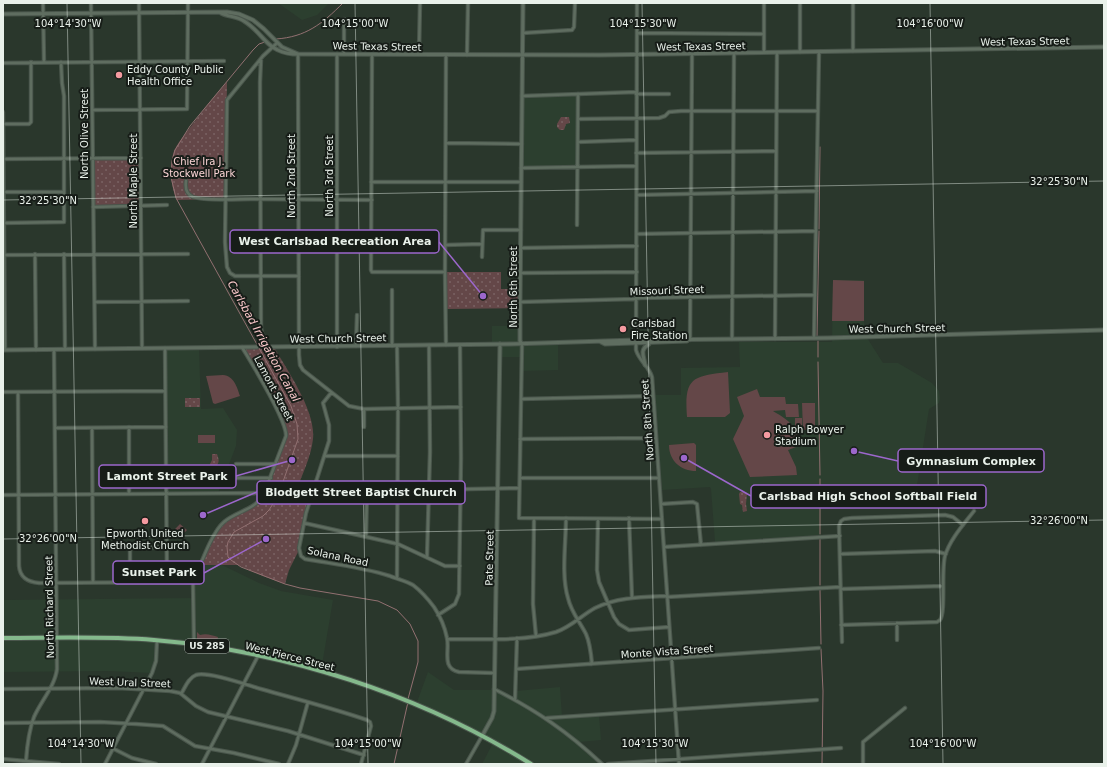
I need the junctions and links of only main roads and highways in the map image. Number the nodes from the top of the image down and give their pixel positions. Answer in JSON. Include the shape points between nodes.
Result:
{"nodes":[{"id":1,"x":3,"y":638,"type":"edge"},
{"id":2,"x":531,"y":764,"type":"edge"}],
"edges":[{"from":1,"to":2,"type":"highway","name":"West Pierce Street","number":"US 285","via":[[101,638],[194,644],[321,671],[404,700],[482,736]]}]}
